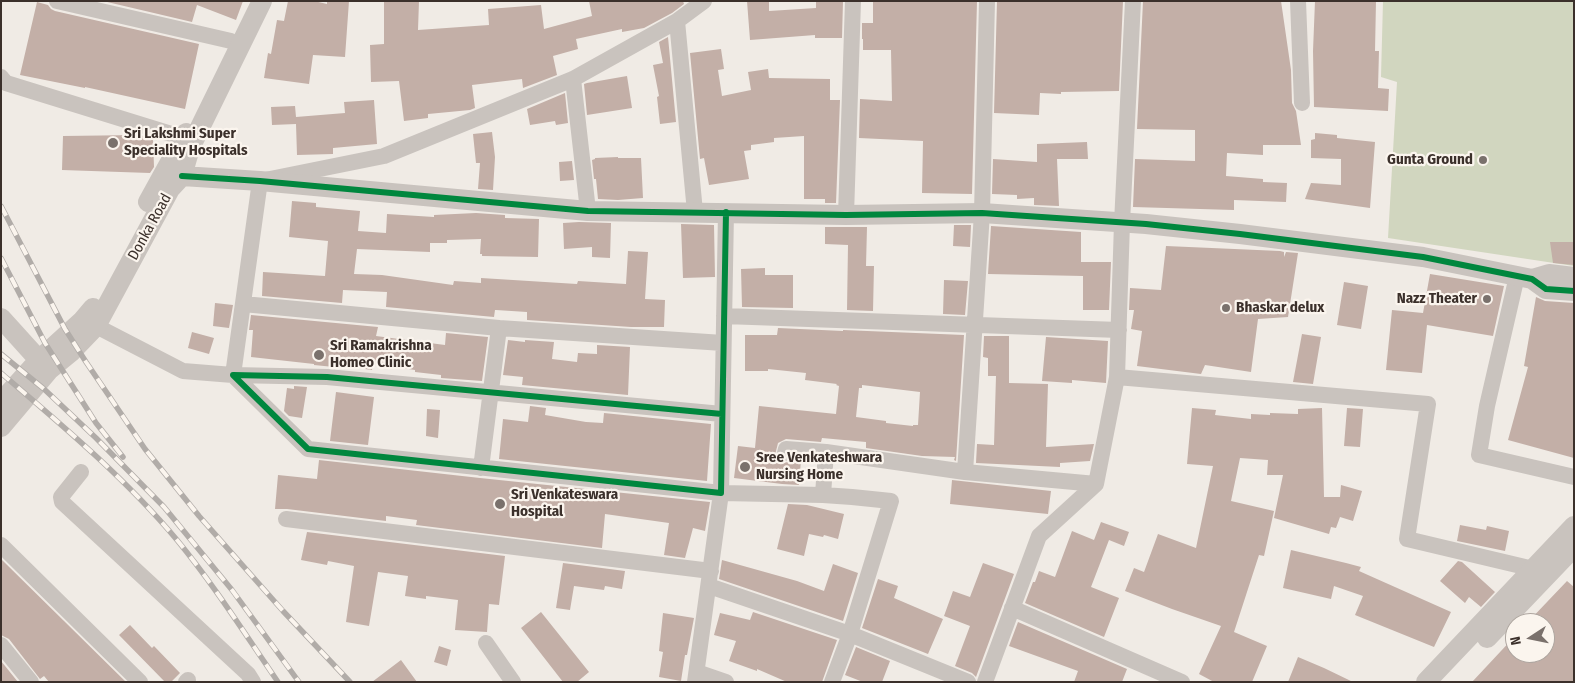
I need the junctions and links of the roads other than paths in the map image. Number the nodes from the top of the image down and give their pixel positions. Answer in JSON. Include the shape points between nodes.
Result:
{"nodes":[{"id":1,"x":57,"y":1,"type":"edge"},
{"id":2,"x":250,"y":1,"type":"edge"},
{"id":3,"x":262,"y":1,"type":"edge"},
{"id":4,"x":704,"y":1,"type":"edge"},
{"id":5,"x":853,"y":1,"type":"edge"},
{"id":6,"x":987,"y":1,"type":"edge"},
{"id":7,"x":1133,"y":1,"type":"edge"},
{"id":8,"x":1298,"y":1,"type":"edge"},
{"id":9,"x":677,"y":21,"type":"junction"},
{"id":10,"x":231,"y":41,"type":"junction"},
{"id":11,"x":1,"y":77,"type":"edge"},
{"id":12,"x":573,"y":79,"type":"junction"},
{"id":13,"x":1302,"y":103,"type":"dead end"},
{"id":14,"x":184,"y":138,"type":"junction"},
{"id":15,"x":182,"y":176,"type":"junction"},
{"id":16,"x":260,"y":181,"type":"junction"},
{"id":17,"x":588,"y":211,"type":"junction"},
{"id":18,"x":695,"y":212,"type":"junction"},
{"id":19,"x":726,"y":212,"type":"junction"},
{"id":20,"x":982,"y":213,"type":"junction"},
{"id":21,"x":846,"y":215,"type":"junction"},
{"id":22,"x":1122,"y":223,"type":"junction"},
{"id":23,"x":1574,"y":277,"type":"edge"},
{"id":24,"x":1524,"y":278,"type":"junction"},
{"id":25,"x":1574,"y":292,"type":"edge"},
{"id":26,"x":243,"y":304,"type":"junction"},
{"id":27,"x":724,"y":316,"type":"junction"},
{"id":28,"x":1,"y":318,"type":"edge"},
{"id":29,"x":975,"y":324,"type":"junction"},
{"id":30,"x":96,"y":326,"type":"junction"},
{"id":31,"x":499,"y":328,"type":"junction"},
{"id":32,"x":1119,"y":330,"type":"junction"},
{"id":33,"x":723,"y":343,"type":"junction"},
{"id":34,"x":39,"y":360,"type":"junction"},
{"id":35,"x":233,"y":375,"type":"junction"},
{"id":36,"x":1117,"y":376,"type":"junction"},
{"id":37,"x":492,"y":391,"type":"junction"},
{"id":38,"x":1,"y":402,"type":"edge"},
{"id":39,"x":722,"y":414,"type":"junction"},
{"id":40,"x":1,"y":427,"type":"edge"},
{"id":41,"x":826,"y":452,"type":"junction"},
{"id":42,"x":785,"y":453,"type":"dead end"},
{"id":43,"x":481,"y":468,"type":"junction"},
{"id":44,"x":81,"y":472,"type":"dead end"},
{"id":45,"x":965,"y":472,"type":"junction"},
{"id":46,"x":1574,"y":477,"type":"edge"},
{"id":47,"x":1096,"y":484,"type":"junction"},
{"id":48,"x":721,"y":493,"type":"junction"},
{"id":49,"x":823,"y":495,"type":"junction"},
{"id":50,"x":286,"y":519,"type":"dead end"},
{"id":51,"x":1574,"y":526,"type":"edge"},
{"id":52,"x":1,"y":545,"type":"edge"},
{"id":53,"x":1574,"y":547,"type":"edge"},
{"id":54,"x":1541,"y":571,"type":"junction"},
{"id":55,"x":710,"y":578,"type":"junction"},
{"id":56,"x":1012,"y":608,"type":"junction"},
{"id":57,"x":850,"y":634,"type":"junction"},
{"id":58,"x":486,"y":643,"type":"dead end"},
{"id":59,"x":1,"y":645,"type":"edge"},
{"id":60,"x":696,"y":677,"type":"edge"},
{"id":61,"x":31,"y":682,"type":"edge"},
{"id":62,"x":140,"y":682,"type":"edge"},
{"id":63,"x":253,"y":682,"type":"edge"},
{"id":64,"x":513,"y":682,"type":"edge"},
{"id":65,"x":726,"y":682,"type":"edge"},
{"id":66,"x":832,"y":682,"type":"edge"},
{"id":67,"x":968,"y":682,"type":"edge"},
{"id":68,"x":984,"y":682,"type":"edge"},
{"id":69,"x":1182,"y":682,"type":"edge"},
{"id":70,"x":1426,"y":682,"type":"edge"},
{"id":71,"x":1444,"y":682,"type":"edge"}],
"edges":[{"from":1,"to":10,"type":"street"},
{"from":2,"to":10,"type":"street","name":"Donka Road"},
{"from":3,"to":15,"type":"street","name":"Donka Road","via":[[190,148]]},
{"from":4,"to":9,"type":"street"},
{"from":5,"to":21,"type":"street"},
{"from":6,"to":20,"type":"street"},
{"from":7,"to":22,"type":"street"},
{"from":8,"to":13,"type":"street"},
{"from":9,"to":12,"type":"street"},
{"from":9,"to":18,"type":"street"},
{"from":10,"to":14,"type":"street","name":"Donka Road"},
{"from":11,"to":14,"type":"street","via":[[6,83]]},
{"from":12,"to":16,"type":"street","via":[[384,156]]},
{"from":12,"to":17,"type":"street"},
{"from":14,"to":34,"type":"street","name":"Donka Road","via":[[92,310]]},
{"from":15,"to":16,"type":"street"},
{"from":15,"to":30,"type":"street","name":"Donka Road","via":[[170,189]]},
{"from":16,"to":17,"type":"street"},
{"from":16,"to":26,"type":"street"},
{"from":17,"to":18,"type":"street"},
{"from":18,"to":19,"type":"street"},
{"from":19,"to":21,"type":"street"},
{"from":19,"to":27,"type":"street"},
{"from":20,"to":21,"type":"street"},
{"from":20,"to":22,"type":"street"},
{"from":20,"to":29,"type":"street"},
{"from":22,"to":24,"type":"street","via":[[1423,257]]},
{"from":22,"to":32,"type":"street"},
{"from":23,"to":24,"type":"street","via":[[1549,274]]},
{"from":24,"to":25,"type":"street","via":[[1546,289]]},
{"from":24,"to":46,"type":"street","via":[[1487,406],[1479,455]]},
{"from":26,"to":31,"type":"street"},
{"from":26,"to":35,"type":"street"},
{"from":27,"to":29,"type":"street"},
{"from":27,"to":33,"type":"street"},
{"from":28,"to":34,"type":"street"},
{"from":29,"to":32,"type":"street"},
{"from":29,"to":45,"type":"street"},
{"from":30,"to":35,"type":"street","via":[[183,371]]},
{"from":30,"to":40,"type":"street","name":"Donka Road","via":[[49,370]]},
{"from":31,"to":33,"type":"street"},
{"from":31,"to":37,"type":"street"},
{"from":32,"to":36,"type":"street"},
{"from":33,"to":39,"type":"street"},
{"from":34,"to":38,"type":"street","name":"Donka Road"},
{"from":35,"to":37,"type":"street","via":[[327,377]]},
{"from":35,"to":43,"type":"street","via":[[308,449]]},
{"from":36,"to":47,"type":"street"},
{"from":36,"to":54,"type":"street","via":[[1428,404],[1407,539]]},
{"from":37,"to":39,"type":"street"},
{"from":37,"to":43,"type":"street"},
{"from":39,"to":48,"type":"street"},
{"from":41,"to":42,"type":"street","via":[[786,449]]},
{"from":41,"to":45,"type":"street"},
{"from":41,"to":49,"type":"street"},
{"from":43,"to":48,"type":"street"},
{"from":44,"to":63,"type":"street","via":[[61,501]]},
{"from":45,"to":47,"type":"street"},
{"from":47,"to":56,"type":"street","via":[[1039,536]]},
{"from":48,"to":49,"type":"street"},
{"from":48,"to":55,"type":"street"},
{"from":49,"to":57,"type":"street","via":[[891,501]]},
{"from":50,"to":55,"type":"street"},
{"from":51,"to":54,"type":"street"},
{"from":52,"to":62,"type":"street"},
{"from":53,"to":54,"type":"street"},
{"from":54,"to":70,"type":"street"},
{"from":54,"to":71,"type":"street"},
{"from":55,"to":57,"type":"street"},
{"from":55,"to":60,"type":"street"},
{"from":56,"to":68,"type":"street"},
{"from":56,"to":69,"type":"street"},
{"from":57,"to":66,"type":"street"},
{"from":57,"to":67,"type":"street"},
{"from":58,"to":64,"type":"street"},
{"from":59,"to":61,"type":"street"},
{"from":60,"to":65,"type":"street"}]}
